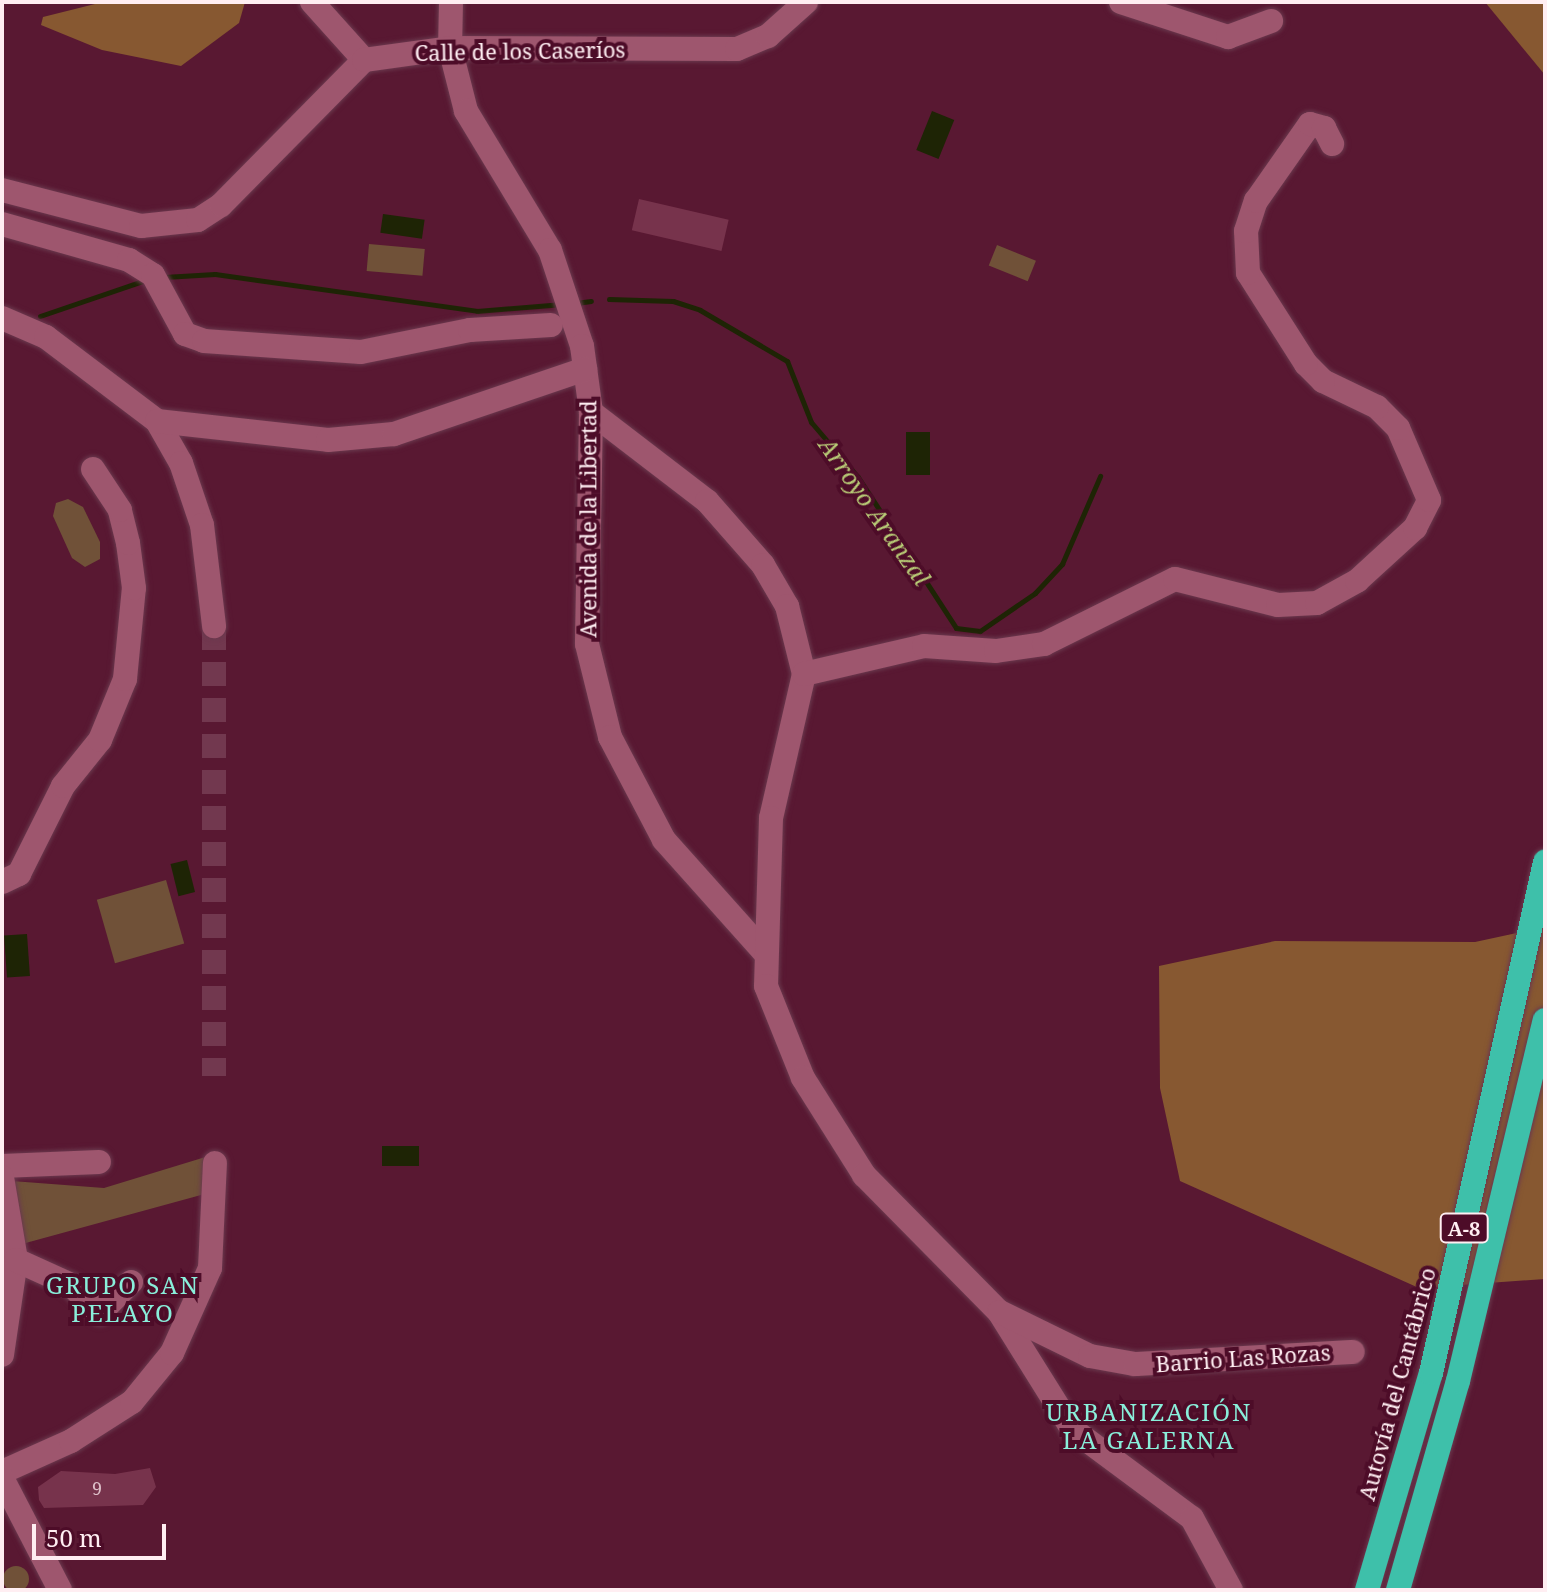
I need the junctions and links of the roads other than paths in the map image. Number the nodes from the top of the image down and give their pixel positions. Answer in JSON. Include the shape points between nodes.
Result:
{"nodes":[{"id":1,"x":312,"y":2,"type":"edge"},
{"id":2,"x":451,"y":2,"type":"edge"},
{"id":3,"x":806,"y":2,"type":"edge"},
{"id":4,"x":1121,"y":2,"type":"edge"},
{"id":5,"x":1271,"y":21,"type":"dead end"},
{"id":6,"x":450,"y":48,"type":"junction"},
{"id":7,"x":364,"y":60,"type":"junction"},
{"id":8,"x":1332,"y":144,"type":"dead end"},
{"id":9,"x":2,"y":190,"type":"edge"},
{"id":10,"x":2,"y":224,"type":"edge"},
{"id":11,"x":2,"y":318,"type":"edge"},
{"id":12,"x":551,"y":325,"type":"dead end"},
{"id":13,"x":583,"y":358,"type":"junction"},
{"id":14,"x":591,"y":412,"type":"junction"},
{"id":15,"x":157,"y":421,"type":"junction"},
{"id":16,"x":93,"y":469,"type":"dead end"},
{"id":17,"x":214,"y":626,"type":"tunnel mouth"},
{"id":18,"x":804,"y":674,"type":"junction"},
{"id":19,"x":1545,"y":862,"type":"edge"},
{"id":20,"x":2,"y":882,"type":"edge"},
{"id":21,"x":765,"y":953,"type":"junction"},
{"id":22,"x":1545,"y":1020,"type":"edge"},
{"id":23,"x":99,"y":1162,"type":"dead end"},
{"id":24,"x":215,"y":1163,"type":"dead end"},
{"id":25,"x":2,"y":1166,"type":"edge"},
{"id":26,"x":2,"y":1177,"type":"edge"},
{"id":27,"x":16,"y":1260,"type":"junction"},
{"id":28,"x":131,"y":1282,"type":"dead end"},
{"id":29,"x":999,"y":1312,"type":"junction"},
{"id":30,"x":1353,"y":1352,"type":"dead end"},
{"id":31,"x":2,"y":1355,"type":"edge"},
{"id":32,"x":2,"y":1472,"type":"edge"},
{"id":33,"x":2,"y":1478,"type":"edge"},
{"id":34,"x":60,"y":1590,"type":"edge"},
{"id":35,"x":1231,"y":1590,"type":"edge"},
{"id":36,"x":1367,"y":1590,"type":"edge"},
{"id":37,"x":1398,"y":1590,"type":"edge"}],
"edges":[{"from":1,"to":7,"type":"street"},
{"from":2,"to":6,"type":"street"},
{"from":3,"to":6,"type":"street","name":"Calle de los Caseríos","via":[[768,36],[737,49]]},
{"from":4,"to":5,"type":"street","via":[[1228,37]]},
{"from":6,"to":7,"type":"street","name":"Calle de los Caseríos"},
{"from":6,"to":13,"type":"street","name":"Avenida de la Libertad","via":[[466,111],[550,250]]},
{"from":7,"to":9,"type":"street","via":[[221,205],[198,220],[141,226]]},
{"from":8,"to":18,"type":"street","via":[[1324,128],[1310,124],[1256,201],[1246,231],[1248,273],[1306,364],[1323,381],[1377,407],[1398,428],[1429,500],[1415,528],[1357,581],[1317,603],[1278,605],[1175,579],[1044,644],[996,651],[924,646]]},
{"from":10,"to":12,"type":"street","via":[[129,260],[157,281],[185,334],[237,346],[361,352],[470,330]]},
{"from":11,"to":15,"type":"street","via":[[46,337]]},
{"from":13,"to":14,"type":"street","name":"Avenida de la Libertad"},
{"from":13,"to":15,"type":"street","via":[[394,434],[328,440]]},
{"from":14,"to":18,"type":"street","via":[[735,529],[787,606]]},
{"from":14,"to":21,"type":"street","name":"Avenida de la Libertad","via":[[584,577],[587,644],[603,717],[664,840]]},
{"from":15,"to":17,"type":"street","via":[[181,463],[202,525]]},
{"from":16,"to":20,"type":"street","via":[[120,510],[128,543],[134,600],[125,679],[100,740],[63,786],[19,874]]},
{"from":18,"to":21,"type":"street","name":"Barrio Las Rozas","via":[[771,818]]},
{"from":19,"to":36,"type":"highway","name":"Autovía del Cantábrico","number":"A-8","via":[[1431,1373]]},
{"from":21,"to":29,"type":"street","name":"Barrio Las Rozas","via":[[766,986],[779,1029],[833,1128],[892,1206]]},
{"from":22,"to":37,"type":"highway","number":"A-8","via":[[1458,1381]]},
{"from":23,"to":25,"type":"street"},
{"from":24,"to":32,"type":"street","via":[[210,1268],[172,1353],[132,1402],[71,1441]]},
{"from":26,"to":27,"type":"street"},
{"from":27,"to":28,"type":"street","via":[[71,1285],[100,1313]]},
{"from":27,"to":31,"type":"street"},
{"from":29,"to":30,"type":"street","name":"Barrio Las Rozas","via":[[1090,1356],[1135,1364]]},
{"from":29,"to":35,"type":"street","name":"Barrio Las Rozas","via":[[1072,1429],[1192,1518]]},
{"from":33,"to":34,"type":"street"}]}
